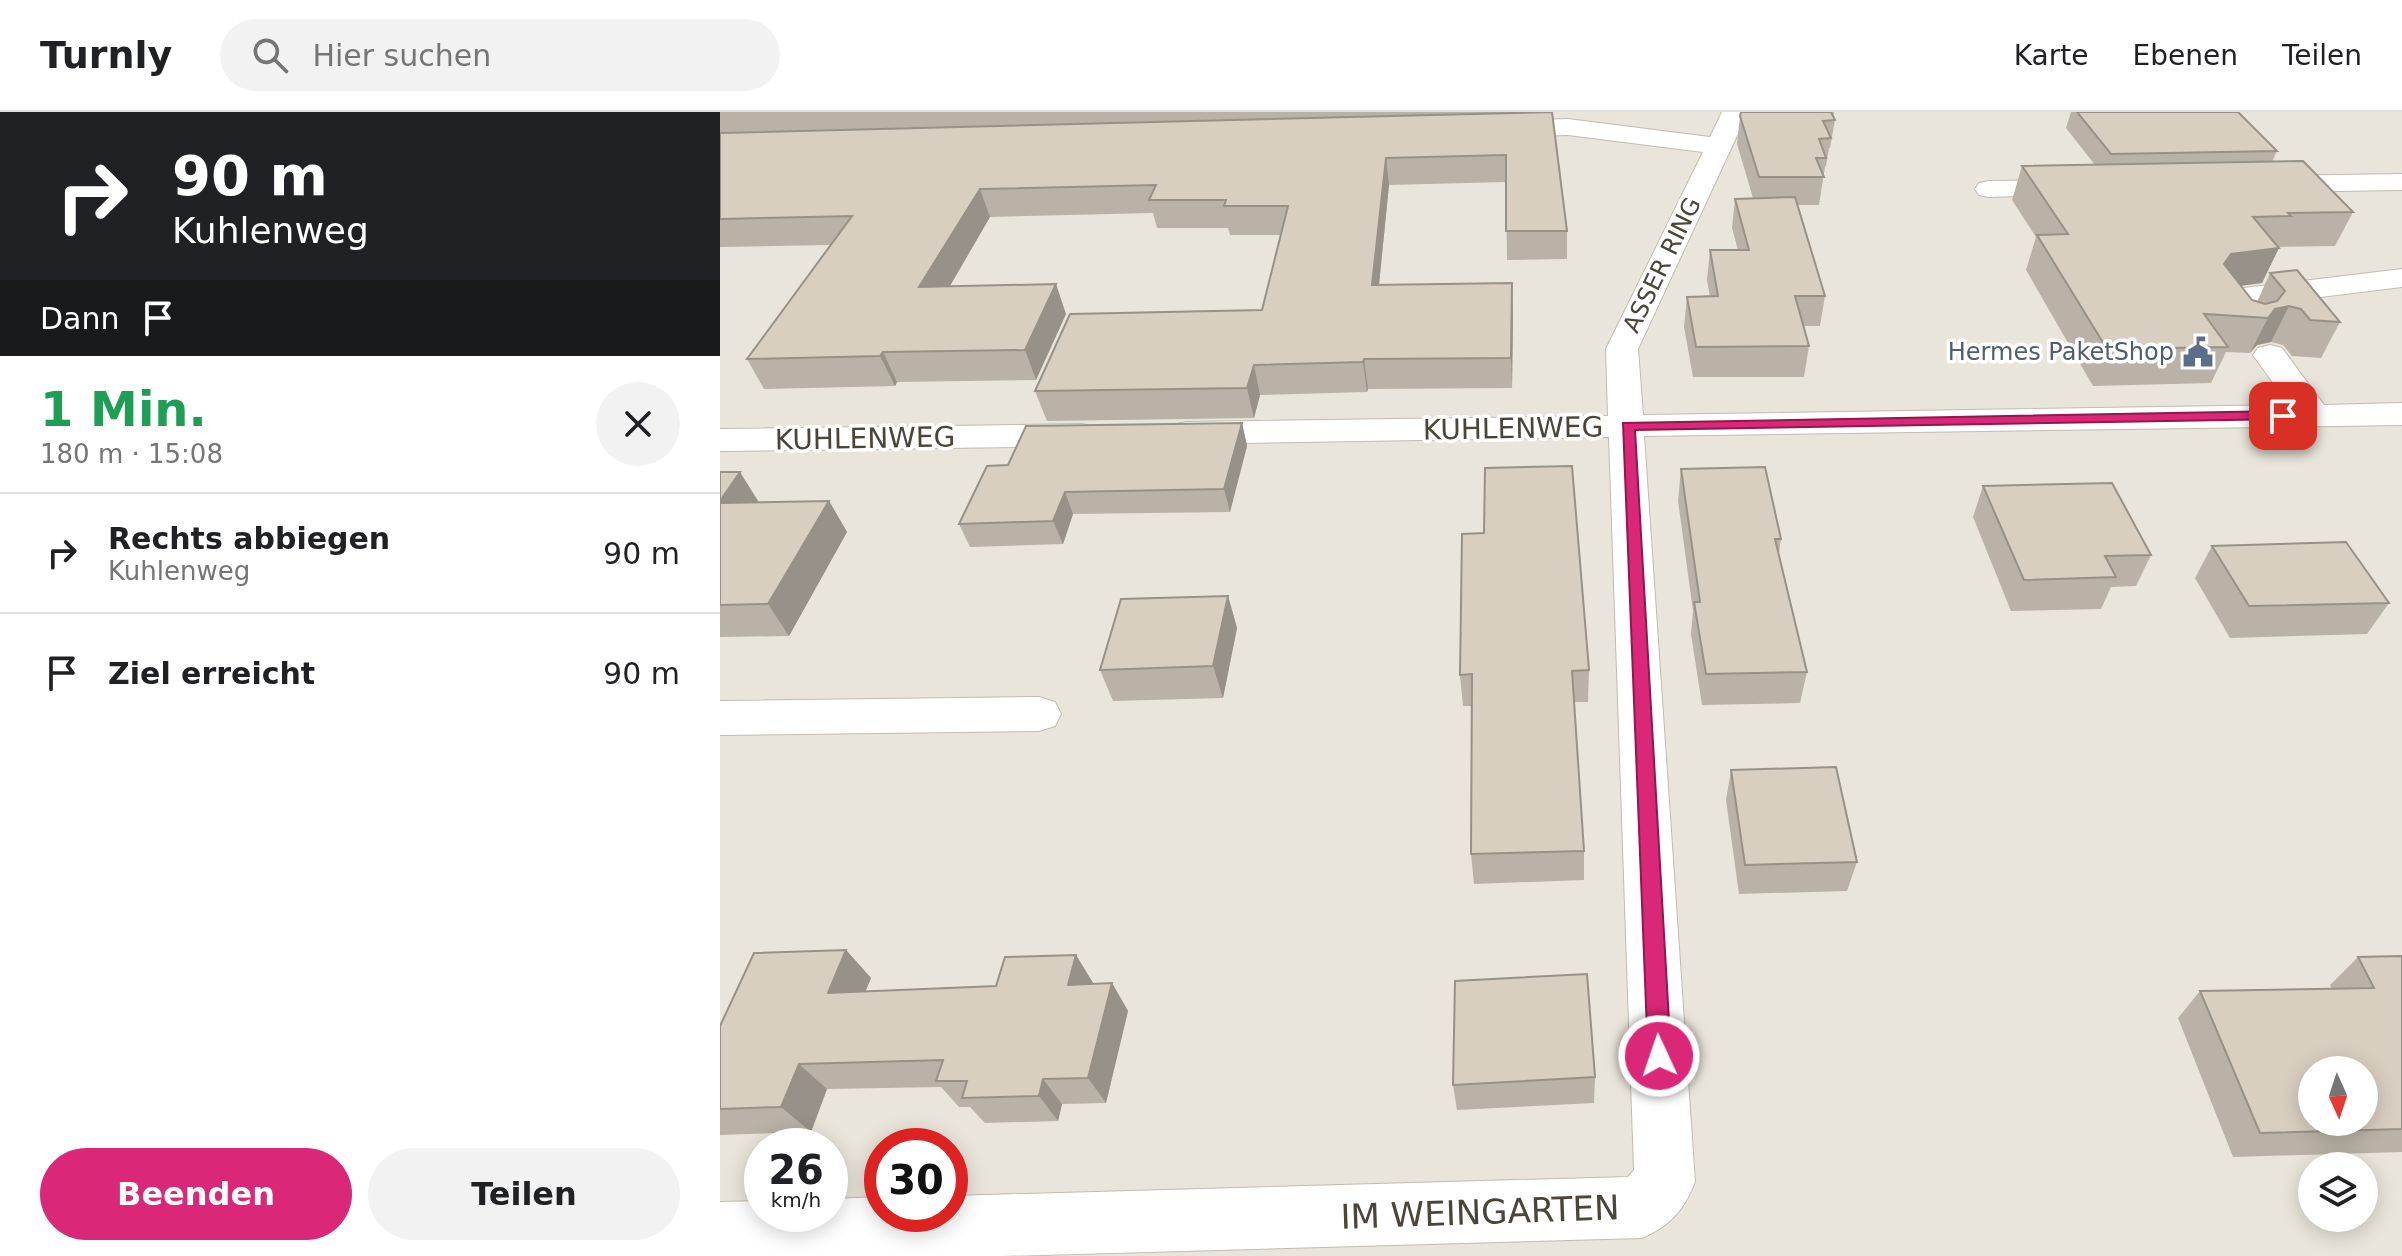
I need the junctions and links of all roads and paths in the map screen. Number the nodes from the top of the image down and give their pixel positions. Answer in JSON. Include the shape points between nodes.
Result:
{"nodes":[{"id":1,"x":1735,"y":112,"type":"edge"},
{"id":2,"x":1473,"y":130,"type":"edge"},
{"id":3,"x":1719,"y":146,"type":"junction"},
{"id":4,"x":2402,"y":182,"type":"edge"},
{"id":5,"x":2243,"y":185,"type":"edge"},
{"id":6,"x":2100,"y":187,"type":"edge"},
{"id":7,"x":1989,"y":189,"type":"dead end"},
{"id":8,"x":2402,"y":278,"type":"edge"},
{"id":9,"x":2248,"y":327,"type":"edge"},
{"id":10,"x":2270,"y":355,"type":"dead end"},
{"id":11,"x":2402,"y":414,"type":"edge"},
{"id":12,"x":2314,"y":415,"type":"junction"},
{"id":13,"x":1628,"y":426,"type":"junction"},
{"id":14,"x":1113,"y":434,"type":"edge"},
{"id":15,"x":1161,"y":434,"type":"edge"},
{"id":16,"x":720,"y":440,"type":"edge"},
{"id":17,"x":1039,"y":714,"type":"dead end"},
{"id":18,"x":720,"y":718,"type":"edge"},
{"id":19,"x":720,"y":1233,"type":"edge"}],
"edges":[{"from":1,"to":3,"type":"street","name":"ASSER RING"},
{"from":2,"to":3,"type":"street","via":[[1568,127]]},
{"from":3,"to":13,"type":"street","name":"ASSER RING","via":[[1622,349]]},
{"from":4,"to":5,"type":"street"},
{"from":6,"to":7,"type":"street"},
{"from":8,"to":9,"type":"street","via":[[2227,299]]},
{"from":10,"to":12,"type":"street"},
{"from":11,"to":12,"type":"street","name":"KUHLENWEG"},
{"from":12,"to":13,"type":"street","name":"KUHLENWEG"},
{"from":13,"to":15,"type":"street","name":"KUHLENWEG"},
{"from":13,"to":19,"type":"street","name":"IM WEINGARTEN","via":[[1665,1182],[1642,1207]]},
{"from":14,"to":16,"type":"street","name":"KUHLENWEG"},
{"from":17,"to":18,"type":"street"}]}
